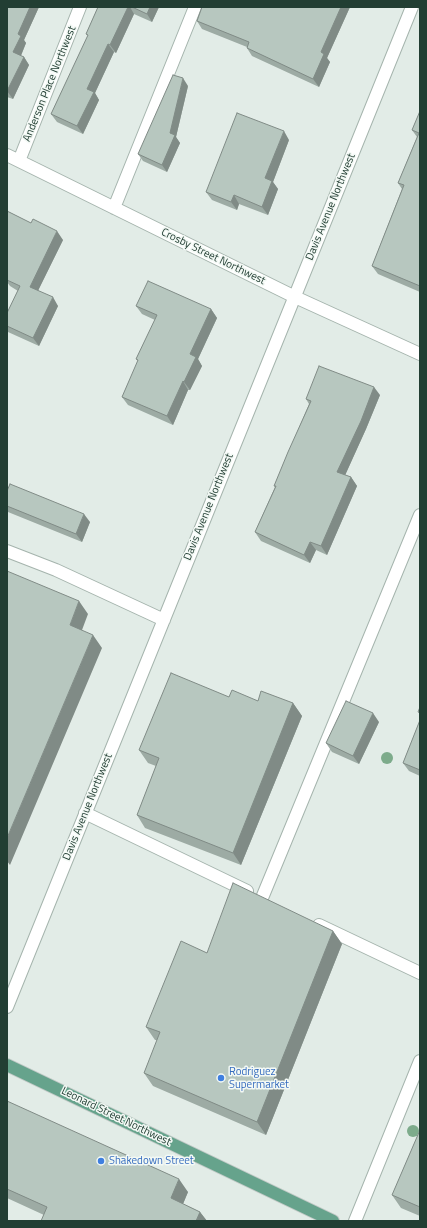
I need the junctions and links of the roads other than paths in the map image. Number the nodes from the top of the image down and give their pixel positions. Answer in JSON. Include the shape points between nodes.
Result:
{"nodes":[{"id":1,"x":80,"y":7,"type":"edge"},
{"id":2,"x":195,"y":7,"type":"edge"},
{"id":3,"x":412,"y":7,"type":"edge"},
{"id":4,"x":7,"y":156,"type":"edge"},
{"id":5,"x":19,"y":161,"type":"junction"},
{"id":6,"x":114,"y":208,"type":"junction"},
{"id":7,"x":295,"y":297,"type":"junction"},
{"id":8,"x":420,"y":354,"type":"edge"},
{"id":9,"x":420,"y":515,"type":"edge"},
{"id":10,"x":7,"y":551,"type":"edge"},
{"id":11,"x":164,"y":620,"type":"junction"},
{"id":12,"x":86,"y":814,"type":"junction"},
{"id":13,"x":262,"y":898,"type":"junction"},
{"id":14,"x":276,"y":904,"type":"edge"},
{"id":15,"x":310,"y":921,"type":"edge"},
{"id":16,"x":420,"y":973,"type":"edge"},
{"id":17,"x":7,"y":1007,"type":"edge"},
{"id":18,"x":420,"y":1061,"type":"edge"},
{"id":19,"x":7,"y":1065,"type":"edge"},
{"id":20,"x":333,"y":1221,"type":"edge"},
{"id":21,"x":355,"y":1221,"type":"edge"}],
"edges":[{"from":1,"to":5,"type":"street","name":"Anderson Place Northwest"},
{"from":2,"to":6,"type":"street"},
{"from":3,"to":7,"type":"street","name":"Davis Avenue Northwest"},
{"from":4,"to":5,"type":"street","name":"Crosby Street Northwest"},
{"from":5,"to":6,"type":"street","name":"Crosby Street Northwest"},
{"from":6,"to":7,"type":"street","name":"Crosby Street Northwest"},
{"from":7,"to":8,"type":"street","name":"Crosby Street Northwest"},
{"from":7,"to":11,"type":"street","name":"Davis Avenue Northwest"},
{"from":9,"to":13,"type":"street"},
{"from":10,"to":11,"type":"street","via":[[36,561]]},
{"from":11,"to":12,"type":"street","name":"Davis Avenue Northwest"},
{"from":12,"to":13,"type":"street"},
{"from":12,"to":17,"type":"street","name":"Davis Avenue Northwest"},
{"from":13,"to":14,"type":"street"},
{"from":15,"to":16,"type":"street"},
{"from":18,"to":21,"type":"street"},
{"from":19,"to":20,"type":"main road","name":"Leonard Street Northwest"}]}
